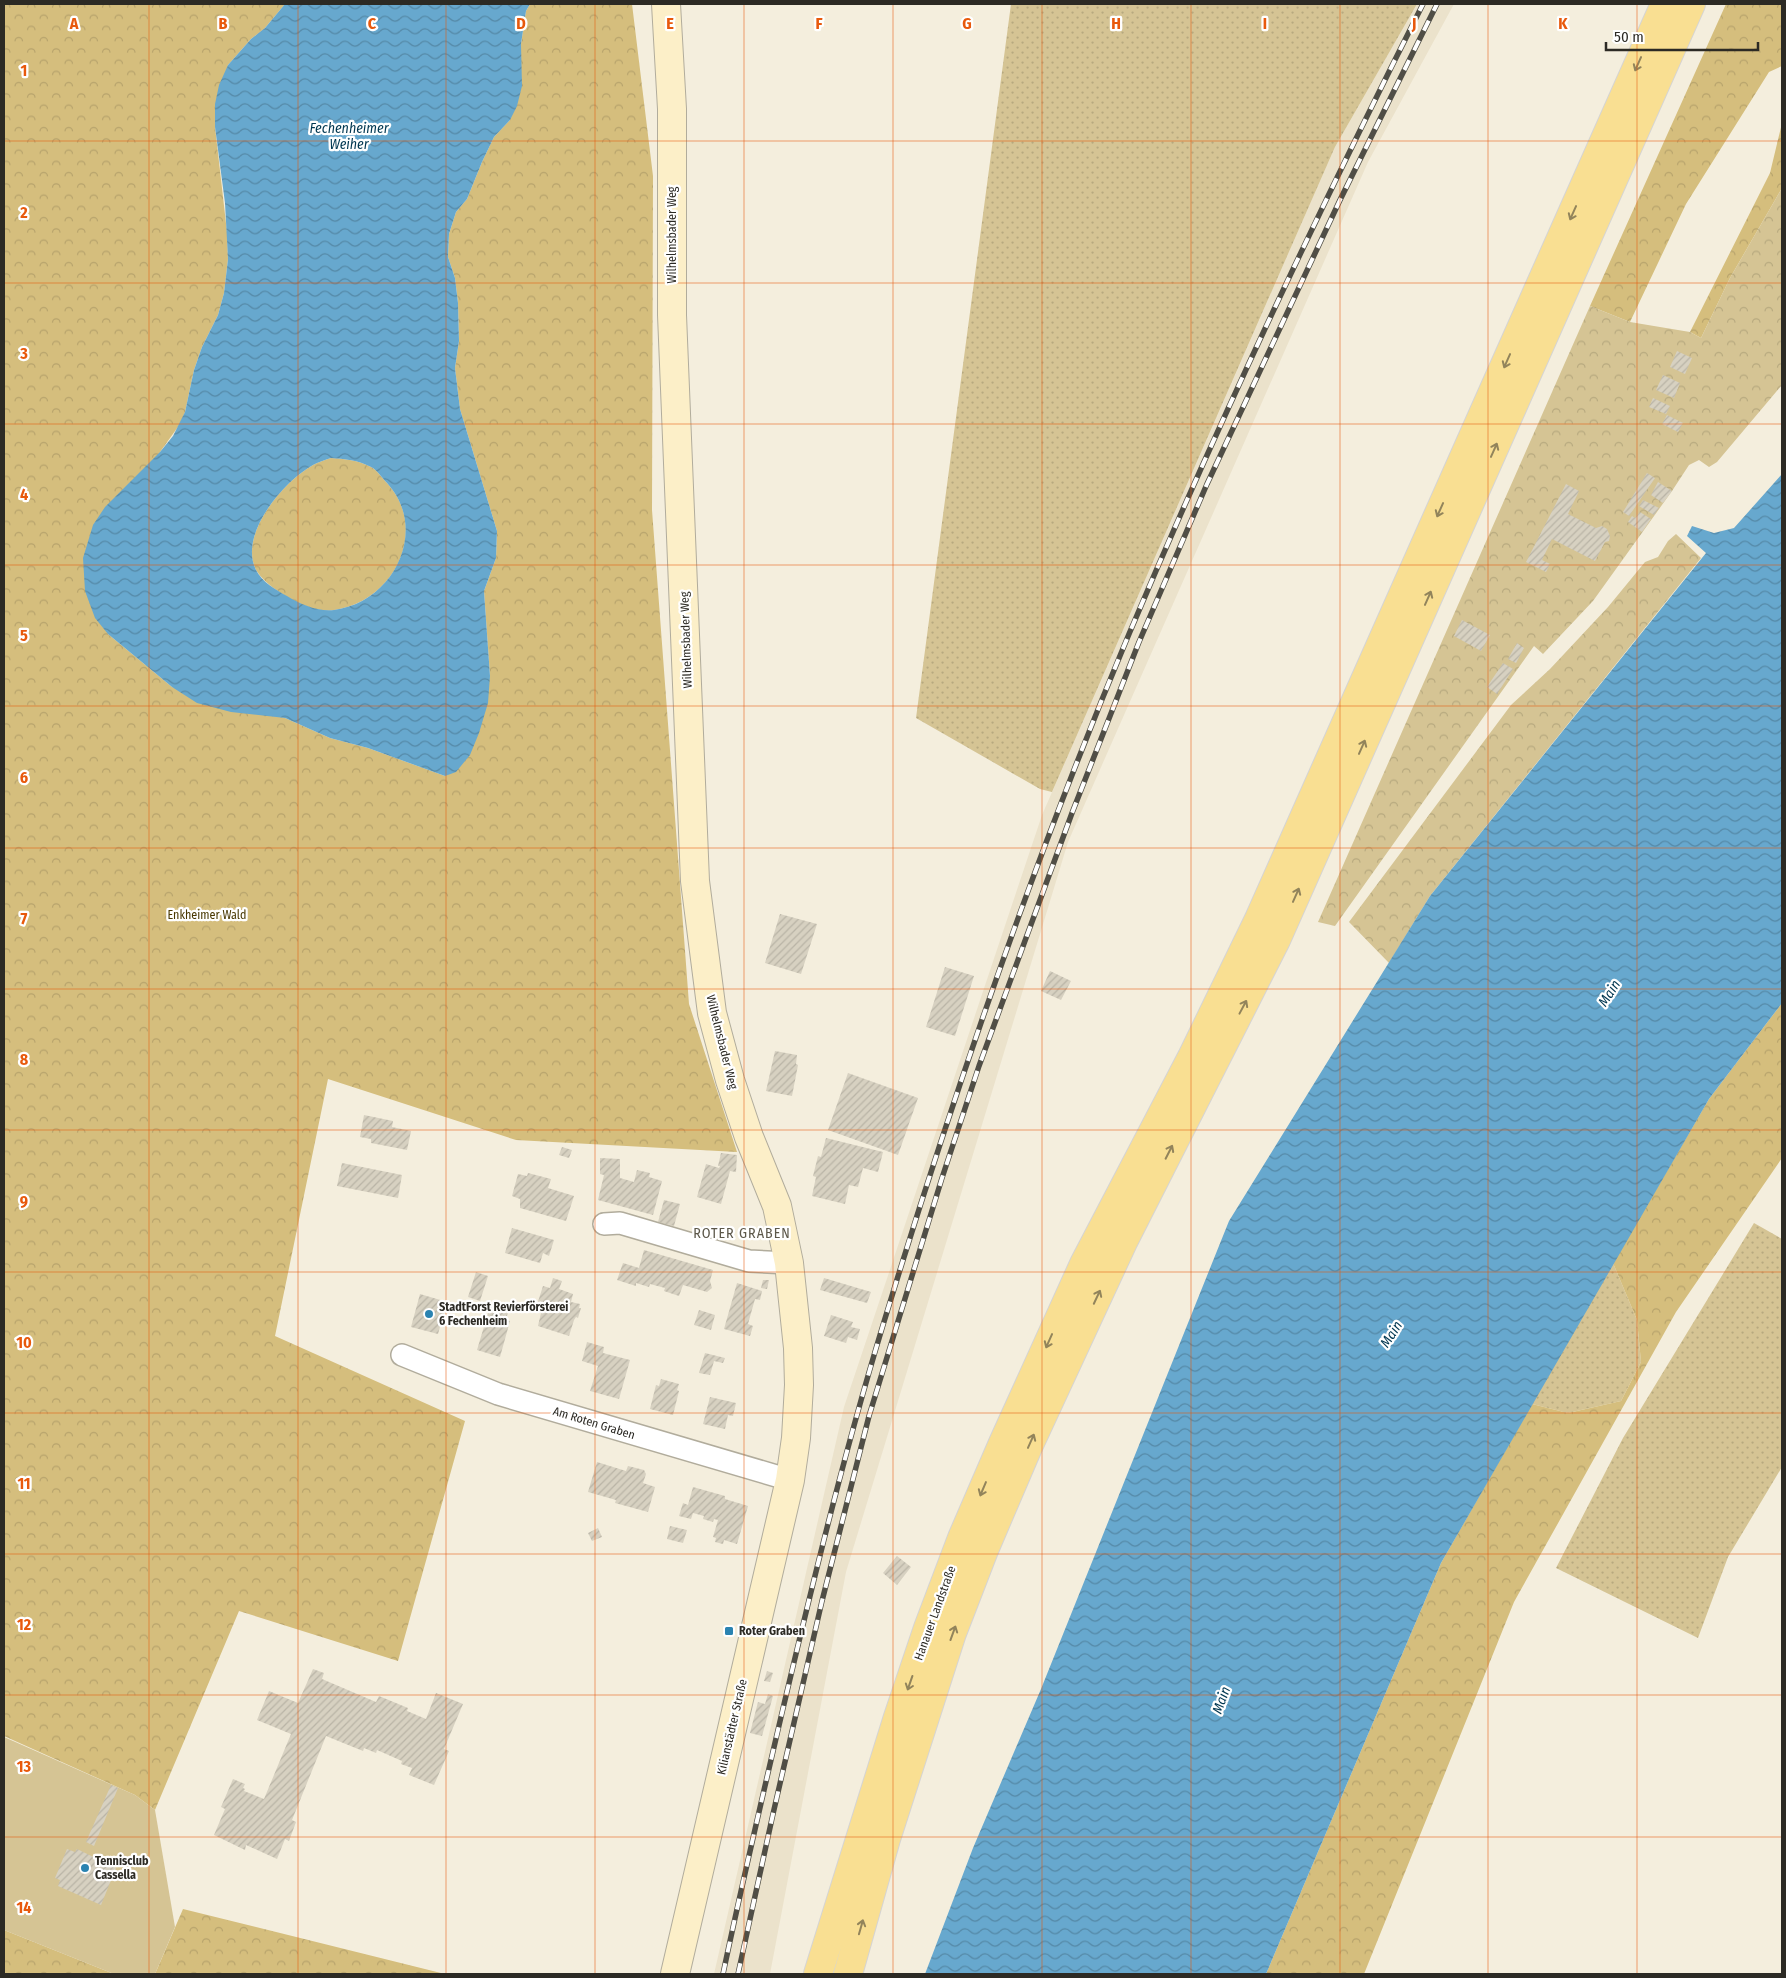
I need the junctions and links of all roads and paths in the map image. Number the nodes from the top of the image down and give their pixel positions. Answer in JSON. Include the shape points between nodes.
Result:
{"nodes":[{"id":1,"x":666,"y":4,"type":"edge"},
{"id":2,"x":1665,"y":4,"type":"edge"},
{"id":3,"x":1691,"y":4,"type":"edge"},
{"id":4,"x":604,"y":1224,"type":"dead end"},
{"id":5,"x":789,"y":1263,"type":"junction"},
{"id":6,"x":402,"y":1354,"type":"dead end"},
{"id":7,"x":790,"y":1480,"type":"junction"},
{"id":8,"x":675,"y":1974,"type":"edge"},
{"id":9,"x":818,"y":1974,"type":"edge"},
{"id":10,"x":848,"y":1974,"type":"edge"}],
"edges":[{"from":1,"to":5,"type":"street","name":"Wilhelmsbader Weg","via":[[672,109],[672,315],[695,881],[712,1013],[749,1137],[777,1206]]},
{"from":2,"to":9,"type":"main road","name":"Hanauer Landstraße","one_way":true,"via":[[1259,919],[1192,1057],[1084,1264],[1002,1443],[938,1601],[898,1717]]},
{"from":10,"to":3,"type":"main road","name":"Hanauer Landstraße","one_way":true,"via":[[886,1839],[952,1633],[1028,1447],[1123,1242],[1276,940]]},
{"from":4,"to":5,"type":"street","via":[[620,1223],[749,1261]]},
{"from":5,"to":7,"type":"street","name":"Wilhelmsbader Weg","via":[[799,1384]]},
{"from":6,"to":7,"type":"street","name":"Am Roten Graben","via":[[498,1394]]},
{"from":7,"to":8,"type":"street","name":"Kilianstädter Straße"}]}
